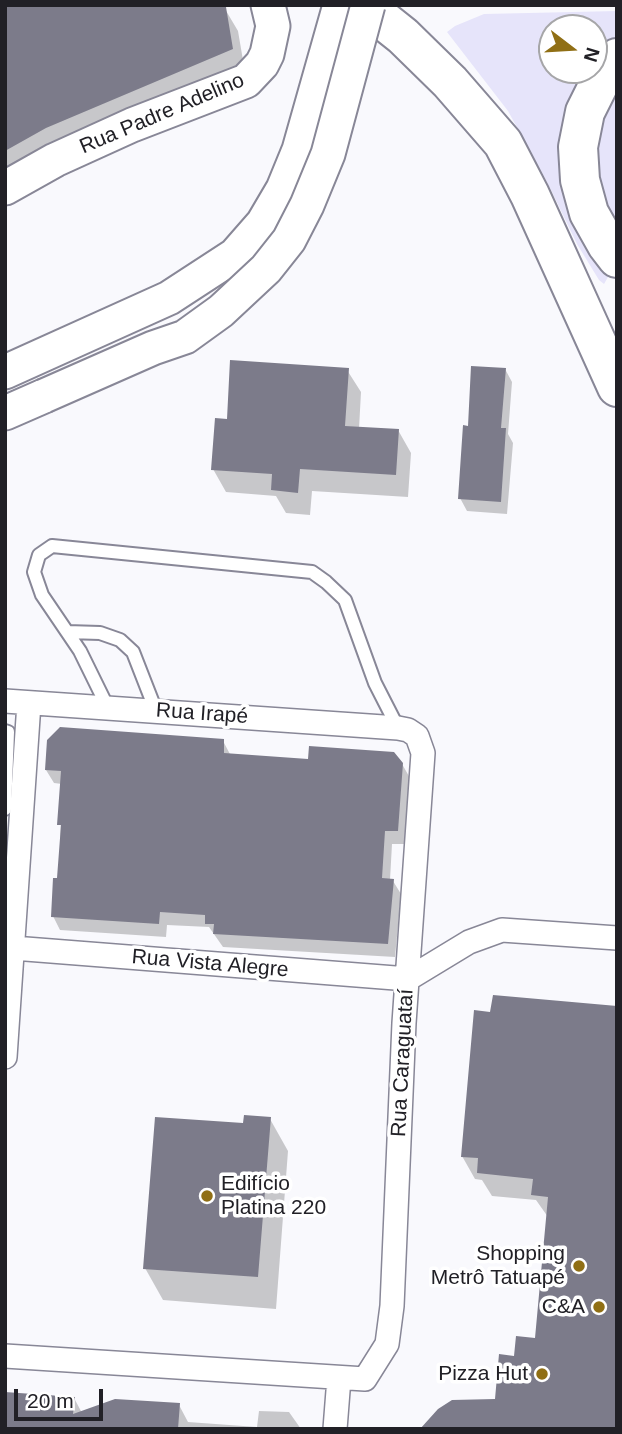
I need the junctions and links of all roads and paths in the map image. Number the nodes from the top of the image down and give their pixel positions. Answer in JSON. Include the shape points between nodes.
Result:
{"nodes":[{"id":1,"x":268,"y":5,"type":"edge"},
{"id":2,"x":340,"y":5,"type":"edge"},
{"id":3,"x":366,"y":5,"type":"edge"},
{"id":4,"x":617,"y":58,"type":"edge"},
{"id":5,"x":5,"y":188,"type":"edge"},
{"id":6,"x":617,"y":258,"type":"edge"},
{"id":7,"x":19,"y":365,"type":"edge"},
{"id":8,"x":617,"y":387,"type":"edge"},
{"id":9,"x":5,"y":413,"type":"edge"},
{"id":10,"x":67,"y":632,"type":"junction"},
{"id":11,"x":5,"y":701,"type":"edge"},
{"id":12,"x":29,"y":702,"type":"junction"},
{"id":13,"x":108,"y":708,"type":"junction"},
{"id":14,"x":156,"y":711,"type":"junction"},
{"id":15,"x":398,"y":728,"type":"junction"},
{"id":16,"x":5,"y":731,"type":"edge"},
{"id":17,"x":5,"y":809,"type":"edge"},
{"id":18,"x":10,"y":911,"type":"edge"},
{"id":19,"x":617,"y":938,"type":"edge"},
{"id":20,"x":13,"y":948,"type":"junction"},
{"id":21,"x":408,"y":979,"type":"junction"},
{"id":22,"x":6,"y":1028,"type":"edge"},
{"id":23,"x":5,"y":1057,"type":"edge"},
{"id":24,"x":5,"y":1356,"type":"edge"},
{"id":25,"x":339,"y":1378,"type":"junction"},
{"id":26,"x":335,"y":1429,"type":"edge"}],
"edges":[{"from":1,"to":5,"type":"main road","name":"Rua Padre Adelino","via":[[273,26],[267,54],[246,80],[132,125]]},
{"from":2,"to":7,"type":"main road","via":[[299,150],[263,223],[235,254],[169,298]]},
{"from":3,"to":8,"type":"highway","via":[[450,82],[503,143]]},
{"from":3,"to":9,"type":"main road","bridge":true,"via":[[328,154],[289,240],[266,269],[221,312],[185,337]]},
{"from":4,"to":6,"type":"highway","via":[[585,113],[578,147],[589,214]]},
{"from":10,"to":13,"type":"lane"},
{"from":10,"to":14,"type":"lane","via":[[120,639],[133,652]]},
{"from":10,"to":15,"type":"lane","via":[[41,595],[34,572],[39,555],[52,546],[312,572],[345,600],[374,683]]},
{"from":11,"to":12,"type":"street","name":"Rua Irapé"},
{"from":12,"to":13,"type":"street","name":"Rua Irapé"},
{"from":12,"to":18,"type":"street"},
{"from":13,"to":14,"type":"street","name":"Rua Irapé"},
{"from":14,"to":15,"type":"street","name":"Rua Irapé"},
{"from":15,"to":21,"type":"street","name":"Rua Caraguataí","via":[[418,736],[422,753]]},
{"from":16,"to":17,"type":"lane"},
{"from":18,"to":20,"type":"street"},
{"from":19,"to":21,"type":"street","via":[[502,930],[470,942]]},
{"from":20,"to":21,"type":"street","name":"Rua Vista Alegre"},
{"from":20,"to":22,"type":"street"},
{"from":21,"to":25,"type":"street","name":"Rua Caraguataí","via":[[387,1344],[365,1379]]},
{"from":22,"to":23,"type":"street"},
{"from":24,"to":25,"type":"street"},
{"from":25,"to":26,"type":"street"}]}
